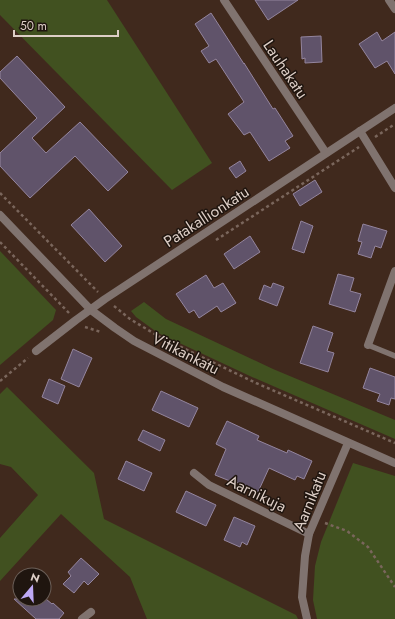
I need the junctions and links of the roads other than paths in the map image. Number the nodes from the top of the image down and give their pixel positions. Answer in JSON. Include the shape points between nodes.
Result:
{"nodes":[{"id":1,"x":224,"y":0,"type":"edge"},
{"id":2,"x":389,"y":0,"type":"edge"},
{"id":3,"x":395,"y":9,"type":"edge"},
{"id":4,"x":395,"y":108,"type":"edge"},
{"id":5,"x":360,"y":131,"type":"junction"},
{"id":6,"x":326,"y":153,"type":"junction"},
{"id":7,"x":395,"y":188,"type":"edge"},
{"id":8,"x":0,"y":215,"type":"edge"},
{"id":9,"x":395,"y":271,"type":"edge"},
{"id":10,"x":91,"y":310,"type":"junction"},
{"id":11,"x":368,"y":345,"type":"joint"},
{"id":12,"x":36,"y":351,"type":"road end"},
{"id":13,"x":395,"y":356,"type":"edge"},
{"id":14,"x":348,"y":443,"type":"junction"},
{"id":15,"x":395,"y":463,"type":"edge"},
{"id":16,"x":194,"y":473,"type":"dead end"},
{"id":17,"x":309,"y":534,"type":"junction"},
{"id":18,"x":91,"y":612,"type":"dead end"},
{"id":19,"x":82,"y":619,"type":"edge"},
{"id":20,"x":307,"y":619,"type":"edge"}],
"edges":[{"from":1,"to":6,"type":"street","name":"Lauhakatu"},
{"from":2,"to":3,"type":"street"},
{"from":4,"to":5,"type":"street","name":"Patakallionkatu"},
{"from":5,"to":6,"type":"street","name":"Patakallionkatu"},
{"from":5,"to":7,"type":"street"},
{"from":6,"to":10,"type":"street","name":"Patakallionkatu"},
{"from":8,"to":10,"type":"street","name":"Vitikankatu"},
{"from":9,"to":11,"type":"street"},
{"from":10,"to":12,"type":"street","name":"Patakallionkatu"},
{"from":10,"to":14,"type":"street","name":"Vitikankatu","via":[[134,341],[222,387]]},
{"from":11,"to":13,"type":"lane"},
{"from":14,"to":15,"type":"street","name":"Vitikankatu"},
{"from":14,"to":17,"type":"street","name":"Aarnikatu"},
{"from":16,"to":17,"type":"street","name":"Aarnikuja","via":[[209,485]]},
{"from":17,"to":20,"type":"street","name":"Aarnikatu","via":[[302,597]]},
{"from":18,"to":19,"type":"street"}]}
